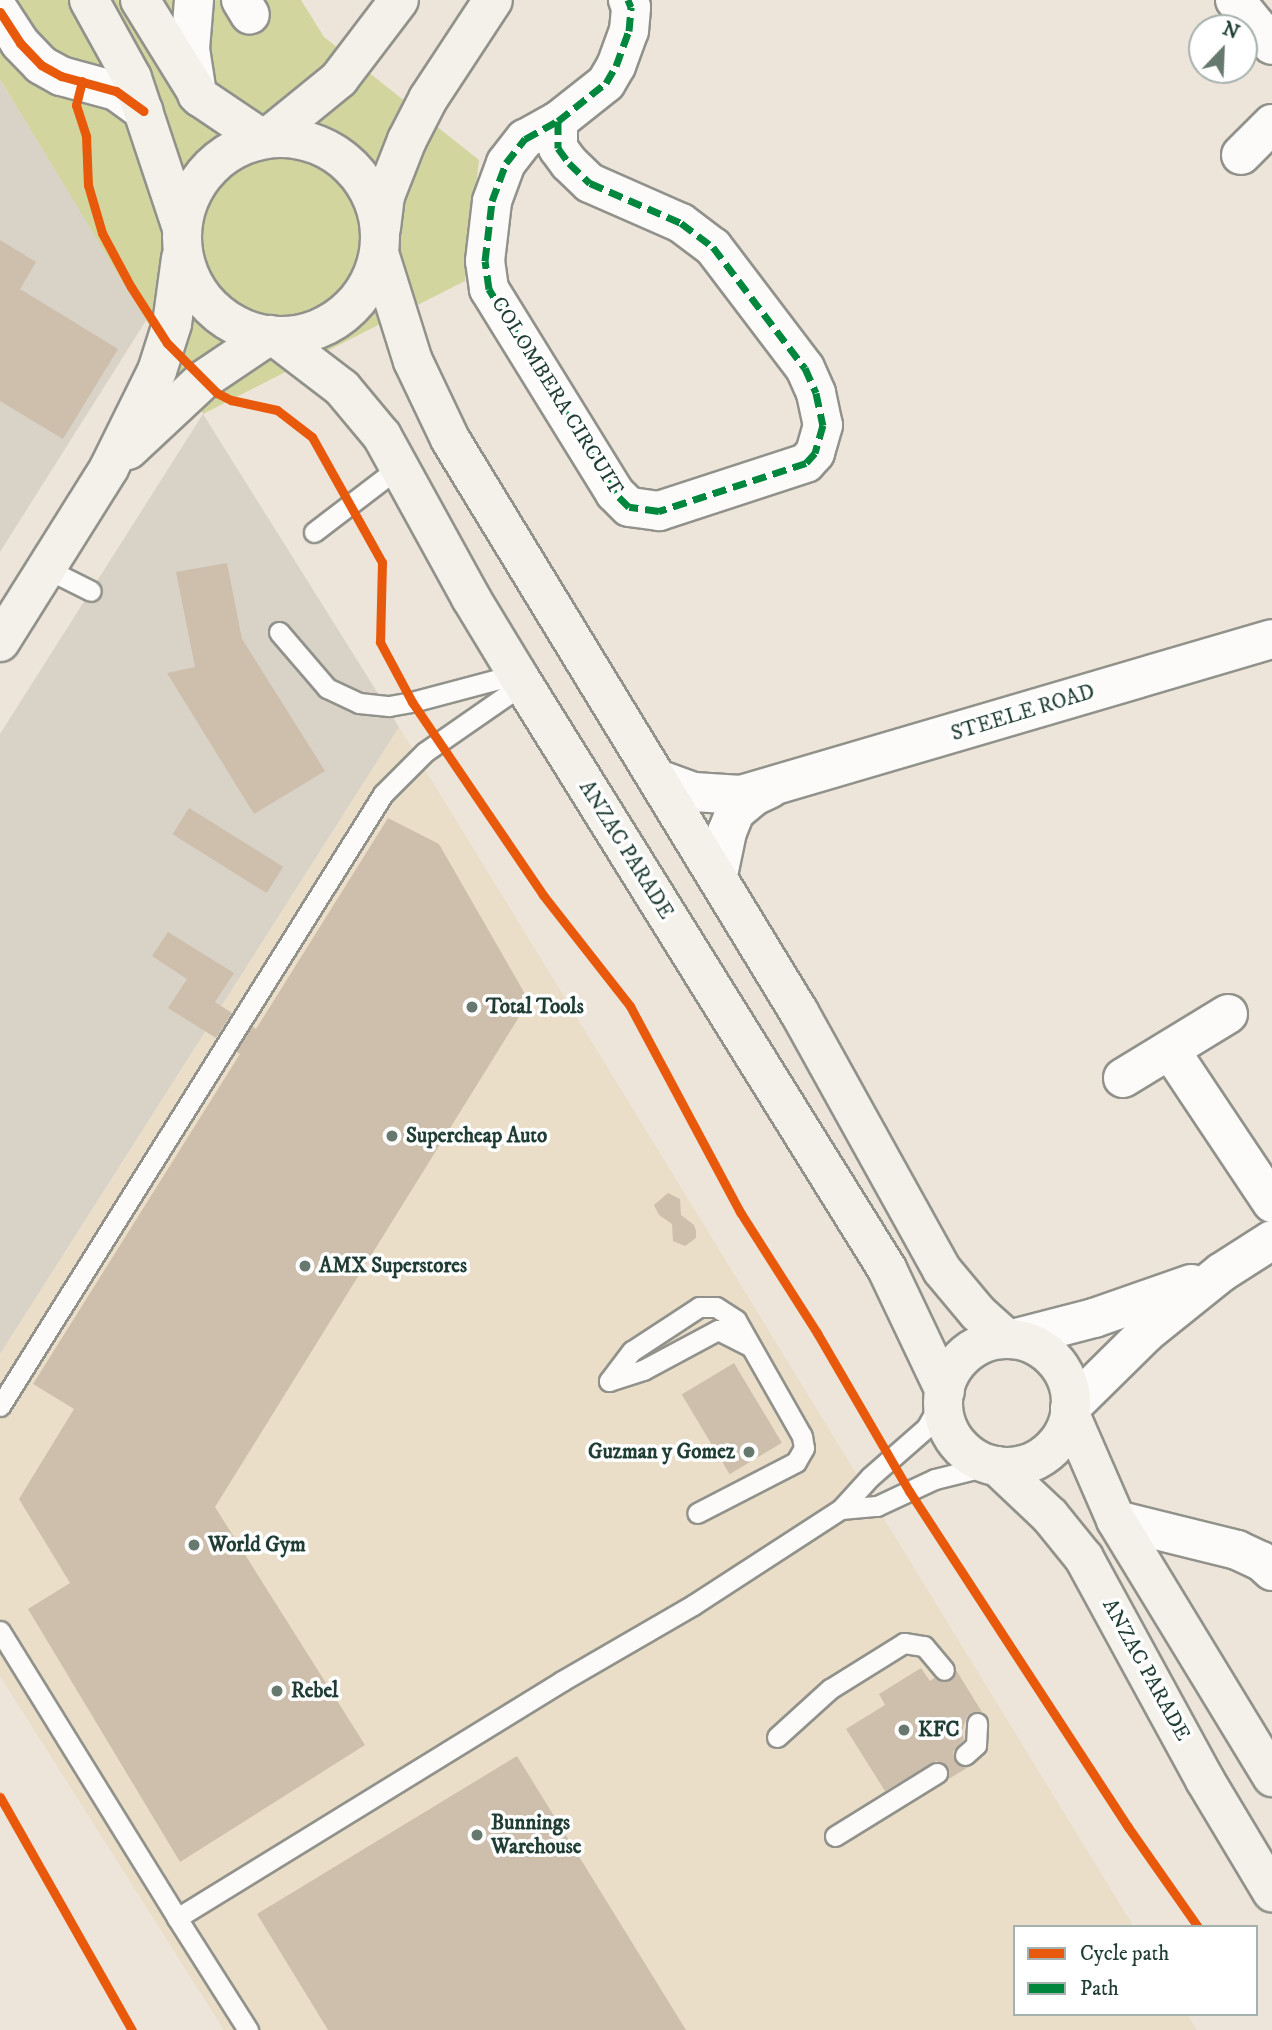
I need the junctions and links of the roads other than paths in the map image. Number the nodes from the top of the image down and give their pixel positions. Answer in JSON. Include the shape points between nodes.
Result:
{"nodes":[{"id":1,"x":89,"y":0,"type":"edge"},
{"id":2,"x":140,"y":0,"type":"edge"},
{"id":3,"x":194,"y":0,"type":"edge"},
{"id":4,"x":400,"y":0,"type":"edge"},
{"id":5,"x":493,"y":0,"type":"edge"},
{"id":6,"x":628,"y":0,"type":"edge"},
{"id":7,"x":1235,"y":0,"type":"edge"},
{"id":8,"x":0,"y":12,"type":"edge"},
{"id":9,"x":1272,"y":45,"type":"edge"},
{"id":10,"x":197,"y":94,"type":"junction"},
{"id":11,"x":144,"y":111,"type":"junction"},
{"id":12,"x":558,"y":121,"type":"junction"},
{"id":13,"x":1272,"y":124,"type":"edge"},
{"id":14,"x":265,"y":137,"type":"junction"},
{"id":15,"x":1241,"y":155,"type":"dead end"},
{"id":16,"x":182,"y":238,"type":"junction"},
{"id":17,"x":380,"y":243,"type":"junction"},
{"id":18,"x":272,"y":335,"type":"junction"},
{"id":19,"x":399,"y":467,"type":"junction"},
{"id":20,"x":109,"y":468,"type":"junction"},
{"id":21,"x":314,"y":531,"type":"dead end"},
{"id":22,"x":45,"y":568,"type":"junction"},
{"id":23,"x":91,"y":591,"type":"dead end"},
{"id":24,"x":279,"y":632,"type":"dead end"},
{"id":25,"x":1272,"y":639,"type":"edge"},
{"id":26,"x":0,"y":642,"type":"edge"},
{"id":27,"x":520,"y":679,"type":"junction"},
{"id":28,"x":658,"y":779,"type":"junction"},
{"id":29,"x":774,"y":787,"type":"junction"},
{"id":30,"x":718,"y":875,"type":"junction"},
{"id":31,"x":1228,"y":1014,"type":"dead end"},
{"id":32,"x":1170,"y":1050,"type":"junction"},
{"id":33,"x":1123,"y":1078,"type":"dead end"},
{"id":34,"x":1272,"y":1203,"type":"edge"},
{"id":35,"x":1272,"y":1240,"type":"edge"},
{"id":36,"x":1222,"y":1272,"type":"junction"},
{"id":37,"x":1010,"y":1339,"type":"junction"},
{"id":38,"x":751,"y":1347,"type":"junction"},
{"id":39,"x":945,"y":1394,"type":"junction"},
{"id":40,"x":0,"y":1406,"type":"edge"},
{"id":41,"x":1070,"y":1411,"type":"junction"},
{"id":42,"x":994,"y":1466,"type":"junction"},
{"id":43,"x":842,"y":1509,"type":"junction"},
{"id":44,"x":697,"y":1513,"type":"dead end"},
{"id":45,"x":1116,"y":1520,"type":"junction"},
{"id":46,"x":1272,"y":1572,"type":"edge"},
{"id":47,"x":0,"y":1631,"type":"edge"},
{"id":48,"x":944,"y":1671,"type":"dead end"},
{"id":49,"x":977,"y":1723,"type":"dead end"},
{"id":50,"x":777,"y":1737,"type":"dead end"},
{"id":51,"x":965,"y":1755,"type":"dead end"},
{"id":52,"x":937,"y":1773,"type":"dead end"},
{"id":53,"x":1272,"y":1777,"type":"edge"},
{"id":54,"x":835,"y":1836,"type":"dead end"},
{"id":55,"x":1272,"y":1892,"type":"edge"},
{"id":56,"x":177,"y":1918,"type":"junction"},
{"id":57,"x":248,"y":2030,"type":"edge"}],
"edges":[{"from":1,"to":11,"type":"main road","via":[[120,53]]},
{"from":2,"to":10,"type":"main road"},
{"from":3,"to":10,"type":"street","via":[[190,49]]},
{"from":4,"to":14,"type":"main road","via":[[339,79]]},
{"from":5,"to":17,"type":"main road","via":[[407,140],[385,196]]},
{"from":6,"to":12,"type":"street","name":"COLOMBERA CIRCUIT","via":[[629,32],[616,66],[591,98]]},
{"from":7,"to":9,"type":"street"},
{"from":8,"to":11,"type":"street","via":[[41,65],[61,76],[116,91]]},
{"from":10,"to":14,"type":"main road"},
{"from":11,"to":16,"type":"main road"},
{"from":12,"to":12,"type":"street","name":"COLOMBERA CIRCUIT","via":[[525,139],[498,180],[485,261],[489,289],[615,493],[629,507],[659,511],[806,463],[815,453],[822,425],[805,368],[713,247],[681,223],[590,183],[569,163],[558,148]]},
{"from":13,"to":15,"type":"street"},
{"from":14,"to":16,"type":"main road","via":[[231,151],[210,167],[192,191]]},
{"from":14,"to":17,"type":"main road","via":[[313,145],[346,163],[375,202]]},
{"from":16,"to":18,"type":"main road","via":[[192,283],[208,307],[241,328]]},
{"from":16,"to":20,"type":"main road","via":[[176,307],[163,356]]},
{"from":17,"to":18,"type":"main road","via":[[367,290],[348,311],[309,332]]},
{"from":17,"to":28,"type":"main road","via":[[413,361],[435,411]]},
{"from":18,"to":19,"type":"main road","name":"ANZAC PARADE","via":[[355,400]]},
{"from":18,"to":20,"type":"main road","via":[[203,380]]},
{"from":19,"to":21,"type":"lane"},
{"from":19,"to":27,"type":"main road","name":"ANZAC PARADE"},
{"from":20,"to":22,"type":"main road"},
{"from":22,"to":23,"type":"lane"},
{"from":22,"to":26,"type":"main road"},
{"from":24,"to":27,"type":"lane","via":[[321,683],[359,704],[389,706]]},
{"from":25,"to":29,"type":"street","name":"STEELE ROAD"},
{"from":27,"to":39,"type":"main road","name":"ANZAC PARADE","via":[[887,1269]]},
{"from":27,"to":40,"type":"lane","via":[[425,752],[383,794]]},
{"from":28,"to":29,"type":"street","name":"STEELE ROAD","via":[[713,795],[741,795]]},
{"from":28,"to":30,"type":"main road"},
{"from":29,"to":30,"type":"street","name":"STEELE ROAD","via":[[735,812]]},
{"from":30,"to":37,"type":"main road","via":[[942,1270],[978,1313]]},
{"from":31,"to":32,"type":"street"},
{"from":32,"to":33,"type":"street"},
{"from":32,"to":34,"type":"street"},
{"from":35,"to":36,"type":"street"},
{"from":36,"to":37,"type":"street","via":[[1094,1318]]},
{"from":36,"to":41,"type":"street","via":[[1146,1333]]},
{"from":37,"to":39,"type":"main road","via":[[967,1353],[955,1365]]},
{"from":37,"to":41,"type":"main road","via":[[1034,1344],[1057,1363],[1067,1380]]},
{"from":38,"to":38,"type":"lane","via":[[736,1320],[708,1305],[691,1311],[632,1351],[609,1381],[643,1370],[718,1330]]},
{"from":38,"to":44,"type":"lane","via":[[802,1436],[802,1454],[796,1462]]},
{"from":39,"to":42,"type":"main road","via":[[944,1417],[953,1438],[974,1458]]},
{"from":39,"to":43,"type":"lane","via":[[926,1428],[870,1477]]},
{"from":41,"to":42,"type":"main road","via":[[1062,1435],[1047,1455],[1022,1466]]},
{"from":41,"to":45,"type":"main road"},
{"from":42,"to":43,"type":"lane","via":[[935,1479],[877,1506]]},
{"from":42,"to":55,"type":"main road","name":"ANZAC PARADE","via":[[1050,1516],[1084,1558]]},
{"from":43,"to":56,"type":"lane","via":[[694,1605]]},
{"from":45,"to":46,"type":"street","via":[[1237,1550]]},
{"from":45,"to":53,"type":"main road"},
{"from":47,"to":56,"type":"lane"},
{"from":48,"to":50,"type":"lane","via":[[924,1646],[904,1643],[830,1689]]},
{"from":49,"to":51,"type":"lane","via":[[976,1745]]},
{"from":52,"to":54,"type":"lane"},
{"from":56,"to":57,"type":"lane"}]}
